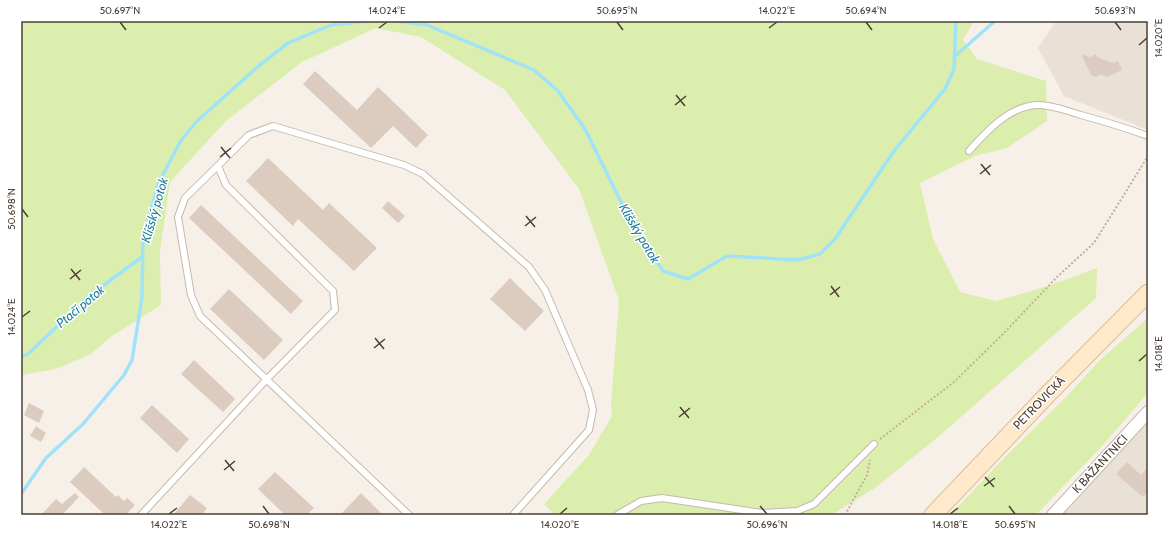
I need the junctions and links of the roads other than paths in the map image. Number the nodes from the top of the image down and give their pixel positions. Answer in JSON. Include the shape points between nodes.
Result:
{"nodes":[{"id":1,"x":1148,"y":136,"type":"edge"},
{"id":2,"x":969,"y":151,"type":"dead end"},
{"id":3,"x":218,"y":166,"type":"junction"},
{"id":4,"x":1148,"y":293,"type":"edge"},
{"id":5,"x":266,"y":380,"type":"junction"},
{"id":6,"x":1148,"y":412,"type":"edge"},
{"id":7,"x":874,"y":444,"type":"road end"},
{"id":8,"x":141,"y":515,"type":"edge"},
{"id":9,"x":409,"y":515,"type":"edge"},
{"id":10,"x":513,"y":515,"type":"edge"},
{"id":11,"x":617,"y":515,"type":"edge"},
{"id":12,"x":933,"y":515,"type":"edge"},
{"id":13,"x":1053,"y":515,"type":"edge"}],
"edges":[{"from":1,"to":2,"type":"lane","via":[[1107,122],[1038,105],[1011,113],[995,124]]},
{"from":3,"to":5,"type":"lane","via":[[185,198],[178,217],[191,295],[200,316]]},
{"from":3,"to":5,"type":"lane","via":[[226,185],[333,292],[334,310]]},
{"from":3,"to":10,"type":"lane","via":[[249,135],[273,126],[404,165],[423,174],[529,267],[545,290],[588,390],[593,410],[589,430]]},
{"from":4,"to":12,"type":"main road","name":"PETROVICKÁ"},
{"from":5,"to":8,"type":"lane"},
{"from":5,"to":9,"type":"lane"},
{"from":6,"to":13,"type":"street","name":"K BAŽANTNICI"},
{"from":7,"to":11,"type":"lane","via":[[814,504],[797,511],[762,513],[662,498],[642,501]]}]}
